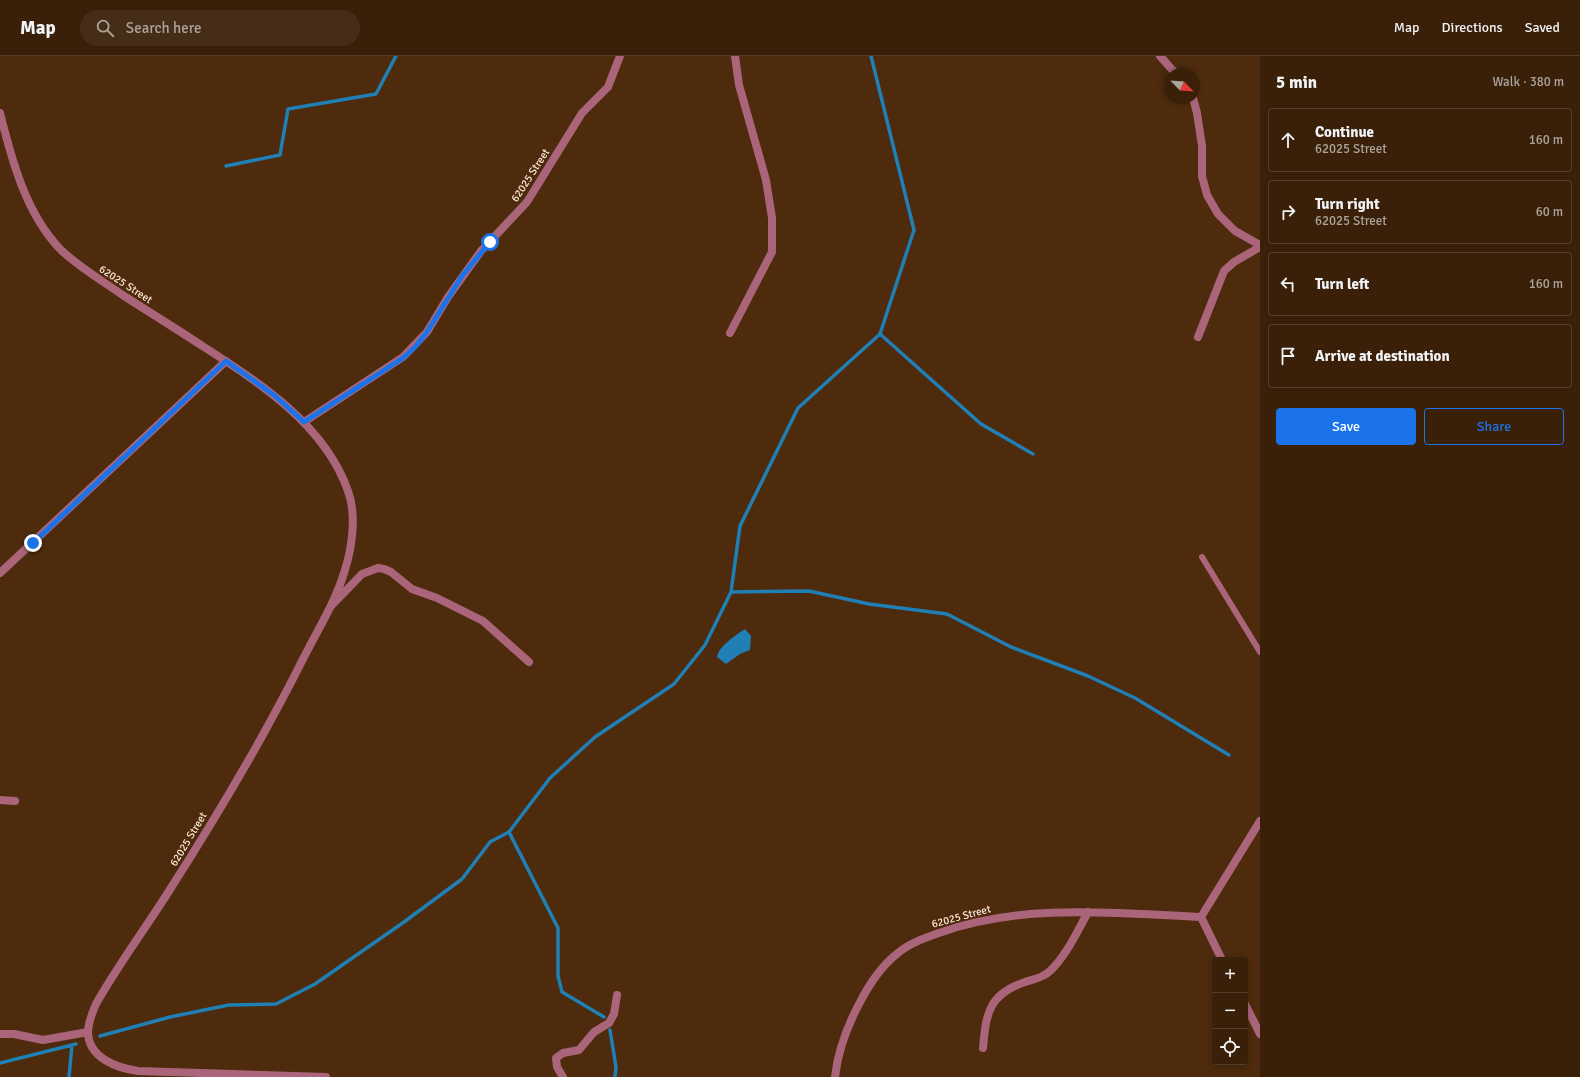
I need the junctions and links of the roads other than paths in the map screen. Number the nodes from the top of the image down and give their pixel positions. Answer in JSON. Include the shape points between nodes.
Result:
{"nodes":[{"id":1,"x":620,"y":56,"type":"edge"},
{"id":2,"x":735,"y":56,"type":"edge"},
{"id":3,"x":1160,"y":56,"type":"edge"},
{"id":4,"x":1171,"y":68,"type":"edge"},
{"id":5,"x":1194,"y":104,"type":"edge"},
{"id":6,"x":0,"y":113,"type":"edge"},
{"id":7,"x":3,"y":137,"type":"edge"},
{"id":8,"x":1260,"y":246,"type":"edge"},
{"id":9,"x":730,"y":333,"type":"dead end"},
{"id":10,"x":1198,"y":337,"type":"dead end"},
{"id":11,"x":226,"y":361,"type":"junction"},
{"id":12,"x":304,"y":422,"type":"junction"},
{"id":13,"x":1202,"y":557,"type":"dead end"},
{"id":14,"x":0,"y":573,"type":"edge"},
{"id":15,"x":330,"y":608,"type":"junction"},
{"id":16,"x":1260,"y":652,"type":"edge"},
{"id":17,"x":529,"y":662,"type":"dead end"},
{"id":18,"x":0,"y":800,"type":"edge"},
{"id":19,"x":15,"y":801,"type":"dead end"},
{"id":20,"x":1260,"y":821,"type":"edge"},
{"id":21,"x":1088,"y":912,"type":"junction"},
{"id":22,"x":1201,"y":917,"type":"junction"},
{"id":23,"x":1221,"y":957,"type":"edge"},
{"id":24,"x":617,"y":995,"type":"dead end"},
{"id":25,"x":1248,"y":1010,"type":"edge"},
{"id":26,"x":88,"y":1032,"type":"junction"},
{"id":27,"x":0,"y":1034,"type":"edge"},
{"id":28,"x":1260,"y":1034,"type":"edge"},
{"id":29,"x":982,"y":1048,"type":"dead end"},
{"id":30,"x":326,"y":1077,"type":"edge"},
{"id":31,"x":563,"y":1077,"type":"edge"},
{"id":32,"x":836,"y":1077,"type":"edge"}],
"edges":[{"from":1,"to":12,"type":"street","name":"62025 Street","via":[[608,87],[582,113],[528,202],[481,251],[415,347],[403,358]]},
{"from":2,"to":9,"type":"street","via":[[739,85],[766,180],[773,241],[769,258]]},
{"from":3,"to":4,"type":"street"},
{"from":5,"to":8,"type":"street","via":[[1202,146],[1202,176],[1207,195],[1218,214],[1235,231]]},
{"from":6,"to":7,"type":"street","name":"62025 Street"},
{"from":7,"to":11,"type":"street","name":"62025 Street","via":[[27,198],[42,225],[60,249],[86,271]]},
{"from":8,"to":10,"type":"street","via":[[1224,271]]},
{"from":11,"to":12,"type":"street","name":"62025 Street","via":[[274,395]]},
{"from":11,"to":14,"type":"street"},
{"from":12,"to":15,"type":"street","name":"62025 Street","via":[[332,458],[349,492],[353,522],[351,549],[344,576]]},
{"from":13,"to":16,"type":"lane"},
{"from":15,"to":17,"type":"street","via":[[362,574],[378,568],[384,569],[412,589],[437,598],[483,621]]},
{"from":15,"to":26,"type":"street","name":"62025 Street","via":[[282,701],[242,770],[169,891],[104,989],[90,1019]]},
{"from":18,"to":19,"type":"street"},
{"from":20,"to":22,"type":"street"},
{"from":21,"to":22,"type":"street","name":"62025 Street"},
{"from":21,"to":29,"type":"street","via":[[1050,971],[1041,977],[1011,987],[995,999],[985,1022]]},
{"from":21,"to":32,"type":"street","name":"62025 Street","via":[[993,918],[955,927],[920,940],[898,952],[878,973],[845,1032],[837,1061]]},
{"from":22,"to":23,"type":"street"},
{"from":24,"to":31,"type":"street","via":[[614,1014],[609,1023],[594,1032],[579,1050],[563,1053],[556,1058],[557,1067]]},
{"from":25,"to":28,"type":"street"},
{"from":26,"to":27,"type":"street","via":[[43,1040]]},
{"from":26,"to":30,"type":"street","via":[[89,1043],[96,1052],[121,1069]]}]}
